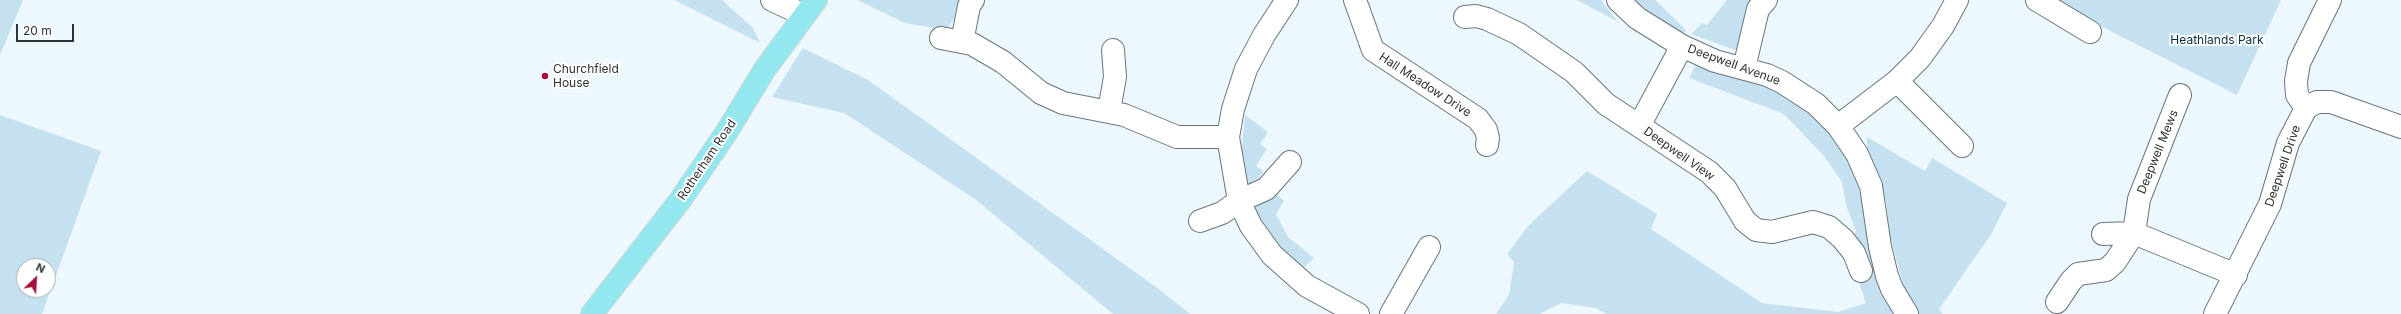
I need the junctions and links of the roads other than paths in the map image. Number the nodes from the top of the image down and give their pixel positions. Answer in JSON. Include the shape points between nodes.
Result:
{"nodes":[{"id":1,"x":772,"y":0,"type":"edge"},
{"id":2,"x":1287,"y":0,"type":"edge"},
{"id":3,"x":1355,"y":0,"type":"edge"},
{"id":4,"x":1618,"y":0,"type":"edge"},
{"id":5,"x":1766,"y":0,"type":"edge"},
{"id":6,"x":1958,"y":0,"type":"edge"},
{"id":7,"x":2038,"y":0,"type":"edge"},
{"id":8,"x":2330,"y":0,"type":"edge"},
{"id":9,"x":971,"y":3,"type":"edge"},
{"id":10,"x":810,"y":7,"type":"edge"},
{"id":11,"x":1464,"y":17,"type":"dead end"},
{"id":12,"x":2090,"y":32,"type":"dead end"},
{"id":13,"x":941,"y":38,"type":"dead end"},
{"id":14,"x":962,"y":42,"type":"junction"},
{"id":15,"x":1682,"y":46,"type":"junction"},
{"id":16,"x":1113,"y":50,"type":"dead end"},
{"id":17,"x":1744,"y":68,"type":"junction"},
{"id":18,"x":1897,"y":81,"type":"junction"},
{"id":19,"x":2180,"y":95,"type":"dead end"},
{"id":20,"x":2306,"y":108,"type":"junction"},
{"id":21,"x":1109,"y":111,"type":"junction"},
{"id":22,"x":1639,"y":126,"type":"junction"},
{"id":23,"x":1838,"y":126,"type":"junction"},
{"id":24,"x":2401,"y":127,"type":"edge"},
{"id":25,"x":1228,"y":137,"type":"junction"},
{"id":26,"x":1487,"y":145,"type":"dead end"},
{"id":27,"x":1962,"y":146,"type":"dead end"},
{"id":28,"x":1290,"y":162,"type":"dead end"},
{"id":29,"x":1240,"y":201,"type":"junction"},
{"id":30,"x":1200,"y":221,"type":"dead end"},
{"id":31,"x":2134,"y":233,"type":"junction"},
{"id":32,"x":2104,"y":234,"type":"dead end"},
{"id":33,"x":1428,"y":247,"type":"dead end"},
{"id":34,"x":1861,"y":271,"type":"dead end"},
{"id":35,"x":2236,"y":275,"type":"junction"},
{"id":36,"x":2057,"y":302,"type":"dead end"},
{"id":37,"x":592,"y":314,"type":"edge"},
{"id":38,"x":1358,"y":314,"type":"edge"},
{"id":39,"x":1391,"y":314,"type":"edge"},
{"id":40,"x":1907,"y":314,"type":"edge"},
{"id":41,"x":2214,"y":314,"type":"edge"}],
"edges":[{"from":1,"to":10,"type":"street"},
{"from":2,"to":25,"type":"street","via":[[1246,69],[1233,109]]},
{"from":3,"to":26,"type":"street","name":"Hall Meadow Drive","via":[[1373,50],[1478,119],[1486,130]]},
{"from":4,"to":15,"type":"street","name":"Deepwell Avenue","via":[[1638,18]]},
{"from":5,"to":17,"type":"street","via":[[1758,9]]},
{"from":6,"to":18,"type":"street","via":[[1920,58]]},
{"from":7,"to":12,"type":"street"},
{"from":8,"to":20,"type":"street","via":[[2299,63],[2297,95]]},
{"from":9,"to":14,"type":"street"},
{"from":10,"to":37,"type":"main road","name":"Rotherham Road","via":[[681,199]]},
{"from":11,"to":22,"type":"street","name":"Deepwell View","via":[[1476,16],[1487,19],[1519,34],[1574,72],[1606,104]]},
{"from":13,"to":14,"type":"street"},
{"from":14,"to":21,"type":"street","via":[[972,44],[1003,62],[1041,93],[1063,103]]},
{"from":15,"to":17,"type":"street","name":"Deepwell Avenue","via":[[1715,61]]},
{"from":15,"to":22,"type":"street","name":"Deepwell View"},
{"from":16,"to":21,"type":"street","via":[[1115,77]]},
{"from":17,"to":23,"type":"street","name":"Deepwell Avenue","via":[[1767,75],[1797,91],[1816,104]]},
{"from":18,"to":23,"type":"street"},
{"from":18,"to":27,"type":"street"},
{"from":19,"to":31,"type":"street","name":"Deepwell Mews","via":[[2139,199]]},
{"from":20,"to":24,"type":"street","via":[[2317,102],[2331,102]]},
{"from":20,"to":35,"type":"street","name":"Deepwell Drive","via":[[2288,143],[2270,204]]},
{"from":21,"to":25,"type":"street","via":[[1178,137]]},
{"from":22,"to":34,"type":"street","name":"Deepwell View","via":[[1709,172],[1725,188],[1745,221],[1756,230],[1772,232],[1813,222],[1829,227],[1854,253]]},
{"from":23,"to":40,"type":"street","name":"Deepwell Avenue","via":[[1857,154],[1871,186],[1880,247],[1888,276]]},
{"from":25,"to":29,"type":"street"},
{"from":28,"to":29,"type":"street","via":[[1266,189]]},
{"from":29,"to":30,"type":"street","via":[[1222,213]]},
{"from":29,"to":38,"type":"street","via":[[1251,226],[1272,255],[1307,286]]},
{"from":31,"to":32,"type":"street"},
{"from":31,"to":35,"type":"street"},
{"from":31,"to":36,"type":"street","name":"Deepwell Mews","via":[[2116,262],[2106,270],[2078,274],[2070,281]]},
{"from":33,"to":39,"type":"street"},
{"from":35,"to":41,"type":"street","name":"Deepwell Drive"}]}
